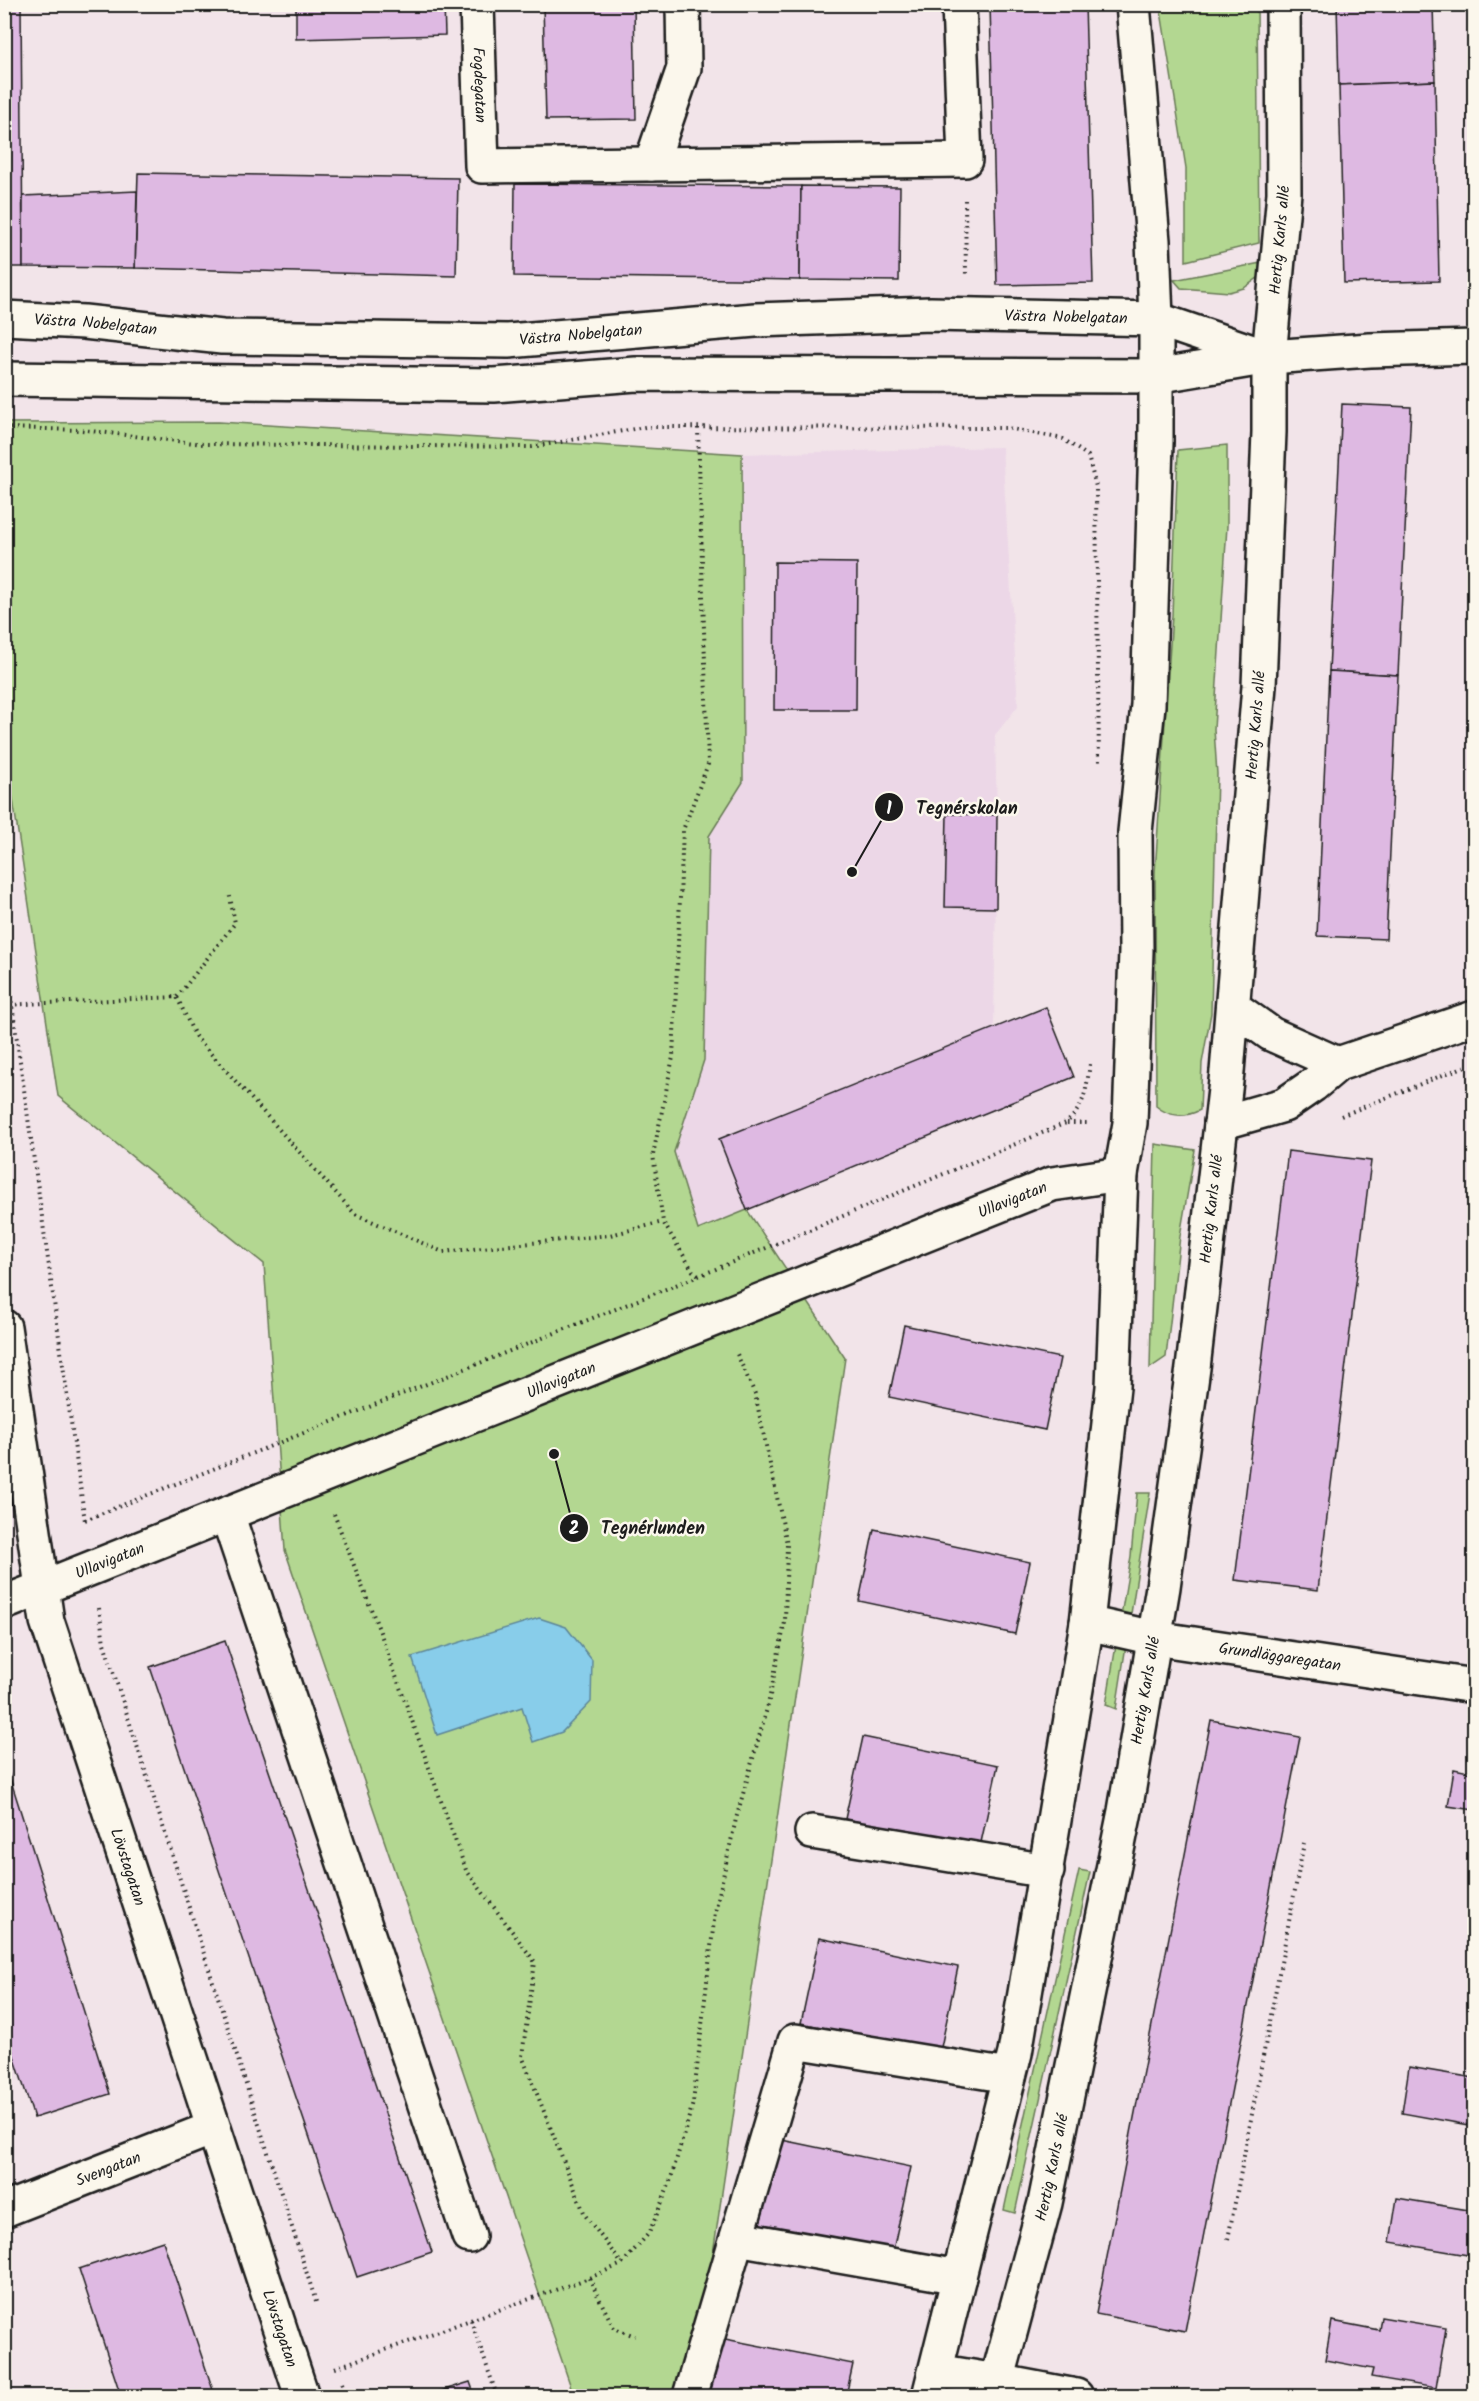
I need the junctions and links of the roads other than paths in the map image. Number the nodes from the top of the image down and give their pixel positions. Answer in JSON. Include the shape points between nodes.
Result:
{"nodes":[{"id":1,"x":477,"y":4,"type":"edge"},
{"id":2,"x":683,"y":4,"type":"edge"},
{"id":3,"x":959,"y":4,"type":"edge"},
{"id":4,"x":1133,"y":4,"type":"edge"},
{"id":5,"x":1283,"y":4,"type":"edge"},
{"id":6,"x":651,"y":164,"type":"junction"},
{"id":7,"x":4,"y":318,"type":"edge"},
{"id":8,"x":1156,"y":319,"type":"junction"},
{"id":9,"x":1474,"y":347,"type":"edge"},
{"id":10,"x":1269,"y":357,"type":"junction"},
{"id":11,"x":1156,"y":376,"type":"junction"},
{"id":12,"x":4,"y":380,"type":"edge"},
{"id":13,"x":1233,"y":1007,"type":"junction"},
{"id":14,"x":1474,"y":1018,"type":"edge"},
{"id":15,"x":1338,"y":1064,"type":"junction"},
{"id":16,"x":1221,"y":1123,"type":"junction"},
{"id":17,"x":1121,"y":1174,"type":"junction"},
{"id":18,"x":4,"y":1327,"type":"edge"},
{"id":19,"x":227,"y":1514,"type":"junction"},
{"id":20,"x":42,"y":1588,"type":"junction"},
{"id":21,"x":4,"y":1604,"type":"edge"},
{"id":22,"x":1087,"y":1623,"type":"junction"},
{"id":23,"x":1154,"y":1638,"type":"junction"},
{"id":24,"x":1474,"y":1686,"type":"edge"},
{"id":25,"x":812,"y":1832,"type":"dead end"},
{"id":26,"x":1047,"y":1871,"type":"junction"},
{"id":27,"x":1009,"y":2076,"type":"junction"},
{"id":28,"x":213,"y":2128,"type":"junction"},
{"id":29,"x":4,"y":2211,"type":"edge"},
{"id":30,"x":469,"y":2236,"type":"dead end"},
{"id":31,"x":737,"y":2238,"type":"junction"},
{"id":32,"x":959,"y":2277,"type":"junction"},
{"id":33,"x":933,"y":2384,"type":"edge"},
{"id":34,"x":299,"y":2389,"type":"edge"},
{"id":35,"x":995,"y":2389,"type":"edge"},
{"id":36,"x":690,"y":2397,"type":"edge"},
{"id":37,"x":1076,"y":2397,"type":"edge"}],
"edges":[{"from":1,"to":6,"type":"main road","name":"Fogdegatan","via":[[482,166]]},
{"from":2,"to":6,"type":"main road","via":[[684,68]]},
{"from":3,"to":6,"type":"main road","via":[[965,160]]},
{"from":4,"to":8,"type":"main road"},
{"from":5,"to":10,"type":"main road","name":"Hertig Karls allé","via":[[1284,193]]},
{"from":7,"to":8,"type":"main road","name":"Västra Nobelgatan","via":[[222,337],[508,341],[755,320],[931,314]]},
{"from":8,"to":10,"type":"main road","name":"Västra Nobelgatan"},
{"from":8,"to":11,"type":"main road"},
{"from":9,"to":10,"type":"main road"},
{"from":10,"to":11,"type":"main road"},
{"from":10,"to":13,"type":"main road","name":"Hertig Karls allé","via":[[1259,686]]},
{"from":11,"to":12,"type":"main road","via":[[636,374],[494,385]]},
{"from":11,"to":17,"type":"main road","via":[[1148,705],[1135,832],[1136,951],[1130,1123]]},
{"from":13,"to":15,"type":"main road","via":[[1271,1034]]},
{"from":13,"to":16,"type":"main road","name":"Hertig Karls allé"},
{"from":14,"to":15,"type":"main road"},
{"from":15,"to":16,"type":"main road","via":[[1284,1105]]},
{"from":16,"to":23,"type":"main road","name":"Hertig Karls allé","via":[[1193,1368]]},
{"from":17,"to":19,"type":"main road","name":"Ullavigatan","via":[[1052,1184]]},
{"from":17,"to":22,"type":"main road","via":[[1113,1387]]},
{"from":18,"to":20,"type":"main road","name":"Lövstagatan"},
{"from":19,"to":20,"type":"main road","name":"Ullavigatan"},
{"from":19,"to":30,"type":"main road"},
{"from":20,"to":21,"type":"main road","name":"Ullavigatan"},
{"from":20,"to":28,"type":"main road","name":"Lövstagatan","via":[[47,1621]]},
{"from":22,"to":23,"type":"main road","name":"Grundläggaregatan"},
{"from":22,"to":26,"type":"main road"},
{"from":23,"to":24,"type":"main road","name":"Grundläggaregatan"},
{"from":23,"to":35,"type":"main road","name":"Hertig Karls allé","via":[[1125,1811],[1045,2203]]},
{"from":25,"to":26,"type":"main road"},
{"from":26,"to":27,"type":"main road"},
{"from":27,"to":31,"type":"main road","via":[[795,2041]]},
{"from":27,"to":32,"type":"main road"},
{"from":28,"to":29,"type":"main road","name":"Svengatan"},
{"from":28,"to":34,"type":"main road","name":"Lövstagatan"},
{"from":31,"to":32,"type":"main road"},
{"from":31,"to":36,"type":"main road"},
{"from":32,"to":33,"type":"main road"},
{"from":33,"to":35,"type":"main road"},
{"from":35,"to":37,"type":"main road"}]}
